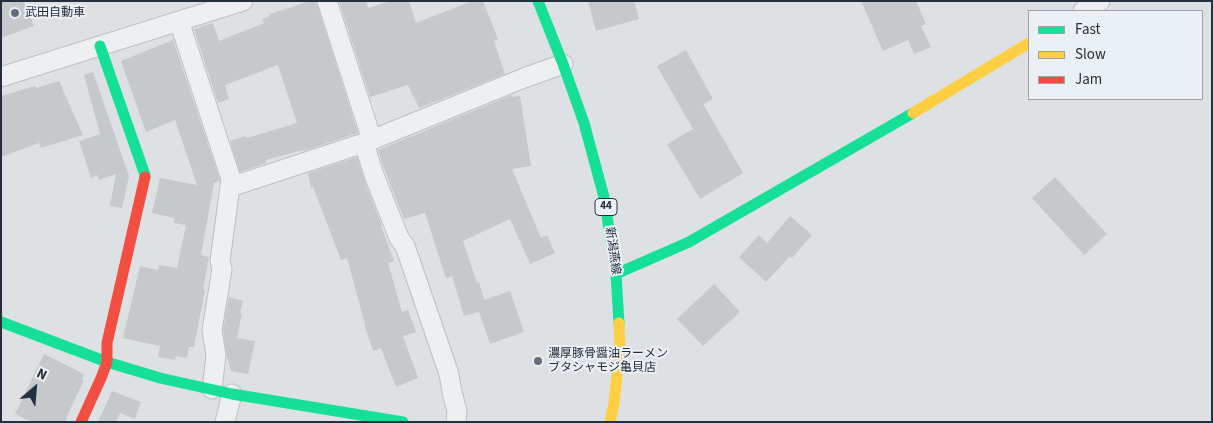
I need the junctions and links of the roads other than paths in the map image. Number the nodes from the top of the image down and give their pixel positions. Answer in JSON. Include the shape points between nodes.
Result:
{"nodes":[{"id":1,"x":243,"y":1,"type":"edge"},
{"id":2,"x":327,"y":1,"type":"edge"},
{"id":3,"x":538,"y":1,"type":"edge"},
{"id":4,"x":1100,"y":1,"type":"edge"},
{"id":5,"x":1085,"y":10,"type":"edge"},
{"id":6,"x":179,"y":21,"type":"junction"},
{"id":7,"x":1028,"y":44,"type":"edge"},
{"id":8,"x":100,"y":46,"type":"junction"},
{"id":9,"x":563,"y":64,"type":"junction"},
{"id":10,"x":1,"y":78,"type":"edge"},
{"id":11,"x":368,"y":141,"type":"junction"},
{"id":12,"x":230,"y":187,"type":"junction"},
{"id":13,"x":616,"y":274,"type":"junction"},
{"id":14,"x":1,"y":322,"type":"edge"},
{"id":15,"x":106,"y":362,"type":"junction"},
{"id":16,"x":212,"y":389,"type":"junction"},
{"id":17,"x":232,"y":394,"type":"junction"},
{"id":18,"x":81,"y":422,"type":"edge"},
{"id":19,"x":225,"y":422,"type":"edge"},
{"id":20,"x":403,"y":422,"type":"edge"},
{"id":21,"x":456,"y":422,"type":"edge"},
{"id":22,"x":610,"y":422,"type":"edge"}],
"edges":[{"from":1,"to":6,"type":"street"},
{"from":2,"to":11,"type":"street"},
{"from":3,"to":9,"type":"street","name":"新潟燕線","number":"44"},
{"from":4,"to":5,"type":"street"},
{"from":6,"to":8,"type":"street"},
{"from":6,"to":12,"type":"street","via":[[231,179]]},
{"from":7,"to":13,"type":"street","via":[[690,242]]},
{"from":8,"to":10,"type":"street"},
{"from":8,"to":15,"type":"street","via":[[145,175]]},
{"from":9,"to":11,"type":"street"},
{"from":9,"to":13,"type":"street","name":"新潟燕線","number":"44","via":[[584,122],[604,197]]},
{"from":11,"to":12,"type":"street"},
{"from":11,"to":21,"type":"street","via":[[374,175],[405,246],[449,374],[457,411]]},
{"from":12,"to":16,"type":"street","via":[[212,330],[216,355]]},
{"from":13,"to":22,"type":"street","name":"新潟燕線","number":"44","via":[[620,349]]},
{"from":14,"to":15,"type":"street"},
{"from":15,"to":16,"type":"street"},
{"from":15,"to":18,"type":"street"},
{"from":16,"to":17,"type":"street"},
{"from":17,"to":19,"type":"street"},
{"from":17,"to":20,"type":"street"}]}
